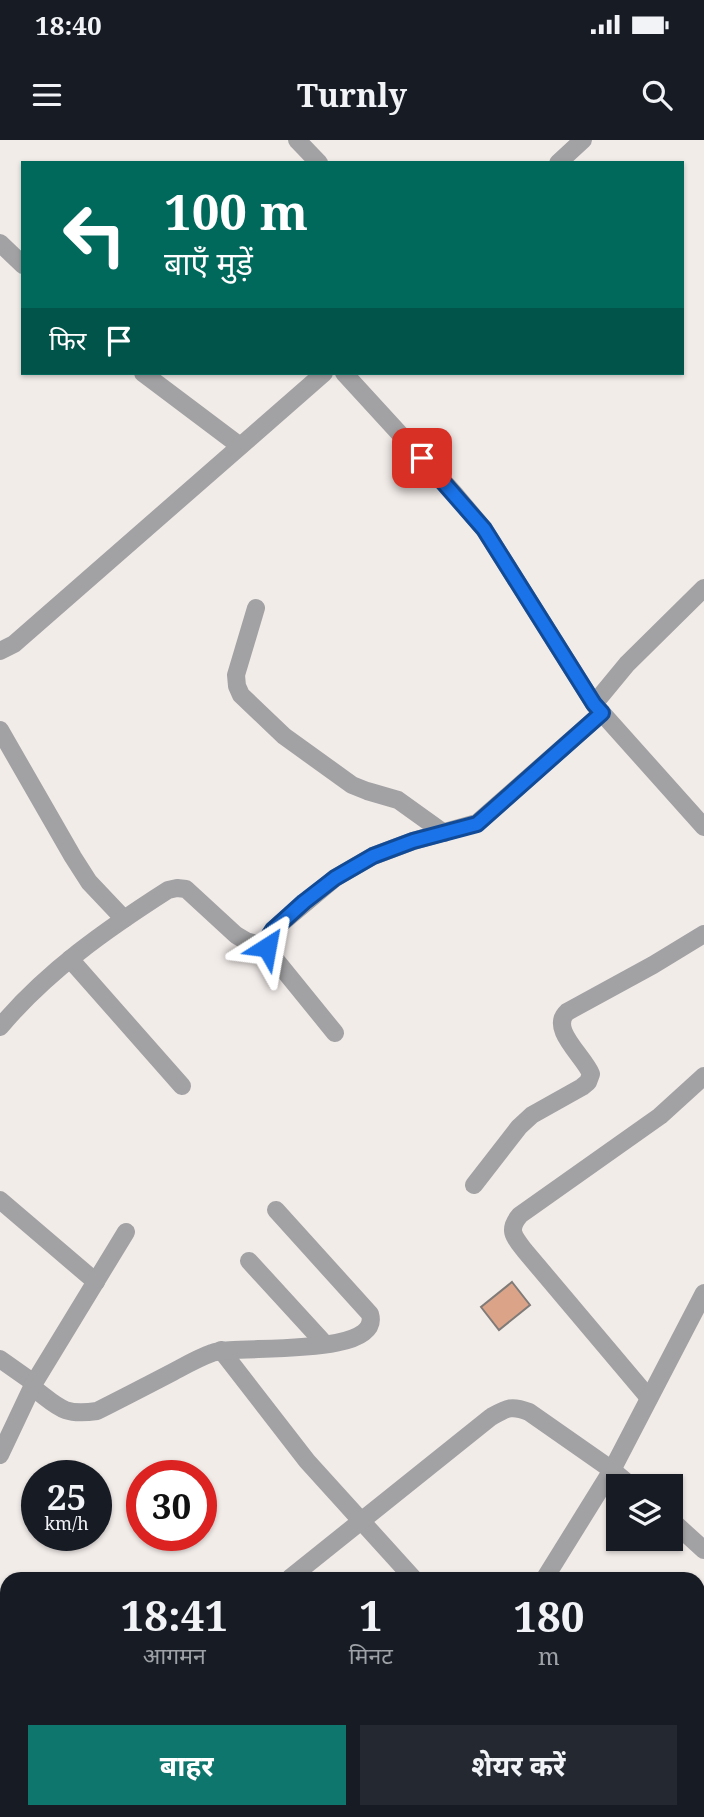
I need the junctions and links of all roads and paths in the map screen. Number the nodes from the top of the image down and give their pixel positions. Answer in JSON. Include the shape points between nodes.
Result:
{"nodes":[{"id":1,"x":297,"y":140,"type":"edge"},
{"id":2,"x":583,"y":140,"type":"edge"},
{"id":3,"x":317,"y":161,"type":"edge"},
{"id":4,"x":560,"y":161,"type":"edge"},
{"id":5,"x":0,"y":243,"type":"edge"},
{"id":6,"x":21,"y":263,"type":"edge"},
{"id":7,"x":146,"y":375,"type":"edge"},
{"id":8,"x":346,"y":375,"type":"edge"},
{"id":9,"x":313,"y":376,"type":"edge"},
{"id":10,"x":240,"y":446,"type":"junction"},
{"id":11,"x":704,"y":588,"type":"edge"},
{"id":12,"x":256,"y":608,"type":"dead end"},
{"id":13,"x":0,"y":651,"type":"edge"},
{"id":14,"x":598,"y":708,"type":"junction"},
{"id":15,"x":0,"y":730,"type":"edge"},
{"id":16,"x":704,"y":827,"type":"edge"},
{"id":17,"x":444,"y":833,"type":"junction"},
{"id":18,"x":124,"y":919,"type":"junction"},
{"id":19,"x":704,"y":934,"type":"edge"},
{"id":20,"x":267,"y":947,"type":"junction"},
{"id":21,"x":70,"y":959,"type":"junction"},
{"id":22,"x":0,"y":1027,"type":"edge"},
{"id":23,"x":335,"y":1033,"type":"dead end"},
{"id":24,"x":704,"y":1076,"type":"edge"},
{"id":25,"x":182,"y":1086,"type":"dead end"},
{"id":26,"x":474,"y":1185,"type":"dead end"},
{"id":27,"x":0,"y":1199,"type":"edge"},
{"id":28,"x":276,"y":1210,"type":"dead end"},
{"id":29,"x":126,"y":1232,"type":"dead end"},
{"id":30,"x":249,"y":1261,"type":"dead end"},
{"id":31,"x":96,"y":1282,"type":"junction"},
{"id":32,"x":704,"y":1293,"type":"edge"},
{"id":33,"x":325,"y":1344,"type":"junction"},
{"id":34,"x":221,"y":1350,"type":"junction"},
{"id":35,"x":0,"y":1359,"type":"edge"},
{"id":36,"x":33,"y":1385,"type":"junction"},
{"id":37,"x":649,"y":1398,"type":"junction"},
{"id":38,"x":0,"y":1455,"type":"edge"},
{"id":39,"x":612,"y":1470,"type":"junction"},
{"id":40,"x":617,"y":1474,"type":"edge"},
{"id":41,"x":361,"y":1521,"type":"junction"},
{"id":42,"x":683,"y":1531,"type":"edge"},
{"id":43,"x":704,"y":1550,"type":"edge"},
{"id":44,"x":297,"y":1572,"type":"edge"},
{"id":45,"x":408,"y":1572,"type":"edge"},
{"id":46,"x":549,"y":1572,"type":"edge"}],
"edges":[{"from":1,"to":3,"type":"street"},
{"from":2,"to":4,"type":"street"},
{"from":5,"to":6,"type":"street"},
{"from":7,"to":10,"type":"street"},
{"from":8,"to":14,"type":"street","via":[[484,529]]},
{"from":9,"to":10,"type":"street"},
{"from":10,"to":13,"type":"street","via":[[14,644]]},
{"from":11,"to":14,"type":"street","via":[[627,664]]},
{"from":12,"to":17,"type":"street","via":[[236,675],[241,695],[284,736],[352,785],[398,800]]},
{"from":14,"to":16,"type":"street"},
{"from":14,"to":17,"type":"street","via":[[486,817]]},
{"from":15,"to":18,"type":"street","via":[[89,882]]},
{"from":17,"to":20,"type":"street","via":[[373,856],[335,878],[273,930]]},
{"from":18,"to":20,"type":"street","via":[[167,890],[186,889],[236,935]]},
{"from":18,"to":21,"type":"street"},
{"from":19,"to":26,"type":"street","via":[[566,1012],[560,1024],[562,1032],[587,1066],[588,1082],[519,1127]]},
{"from":20,"to":23,"type":"street"},
{"from":21,"to":22,"type":"street"},
{"from":21,"to":25,"type":"street"},
{"from":24,"to":37,"type":"street","via":[[660,1116],[513,1223],[524,1251]]},
{"from":27,"to":31,"type":"street"},
{"from":28,"to":33,"type":"street","via":[[370,1314],[372,1321],[365,1332]]},
{"from":29,"to":31,"type":"street"},
{"from":30,"to":33,"type":"street"},
{"from":31,"to":36,"type":"street"},
{"from":32,"to":37,"type":"street"},
{"from":33,"to":34,"type":"street"},
{"from":34,"to":36,"type":"street","via":[[97,1411],[63,1410]]},
{"from":34,"to":41,"type":"street","via":[[307,1461]]},
{"from":35,"to":36,"type":"street"},
{"from":36,"to":38,"type":"street"},
{"from":37,"to":39,"type":"street"},
{"from":39,"to":40,"type":"street"},
{"from":39,"to":41,"type":"street","via":[[529,1412],[508,1407]]},
{"from":39,"to":46,"type":"street"},
{"from":41,"to":44,"type":"street"},
{"from":41,"to":45,"type":"street"},
{"from":42,"to":43,"type":"street"}]}
